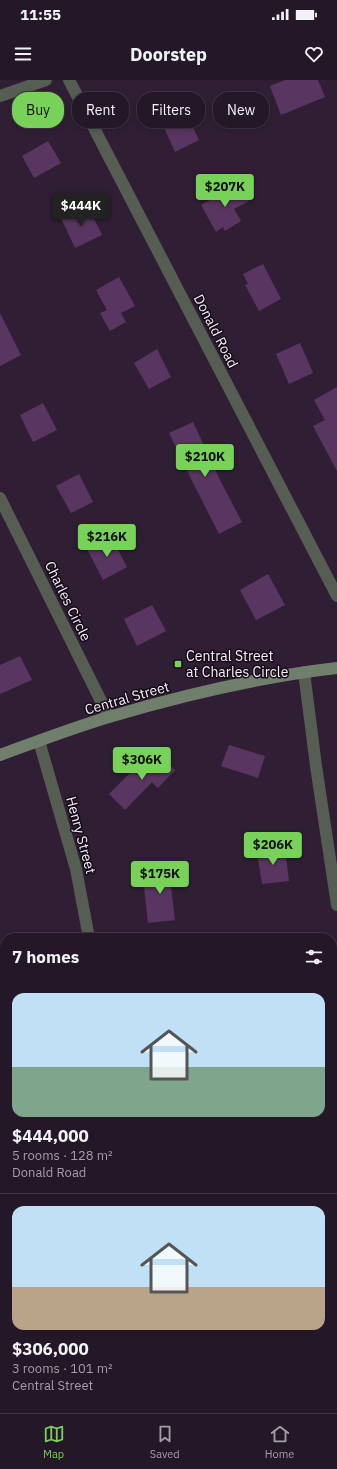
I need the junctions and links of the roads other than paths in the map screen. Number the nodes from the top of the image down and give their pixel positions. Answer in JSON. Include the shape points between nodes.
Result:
{"nodes":[{"id":1,"x":46,"y":80,"type":"edge"},
{"id":2,"x":69,"y":80,"type":"edge"},
{"id":3,"x":0,"y":96,"type":"edge"},
{"id":4,"x":0,"y":498,"type":"edge"},
{"id":5,"x":337,"y":596,"type":"edge"},
{"id":6,"x":337,"y":668,"type":"edge"},
{"id":7,"x":304,"y":672,"type":"junction"},
{"id":8,"x":109,"y":717,"type":"junction"},
{"id":9,"x":39,"y":741,"type":"junction"},
{"id":10,"x":0,"y":755,"type":"edge"},
{"id":11,"x":337,"y":905,"type":"edge"},
{"id":12,"x":88,"y":933,"type":"edge"}],
"edges":[{"from":1,"to":3,"type":"street"},
{"from":2,"to":5,"type":"street","name":"Donald Road"},
{"from":4,"to":8,"type":"street","name":"Charles Circle"},
{"from":6,"to":7,"type":"main road","name":"Central Street"},
{"from":7,"to":8,"type":"main road","name":"Central Street","via":[[241,683]]},
{"from":7,"to":11,"type":"street"},
{"from":8,"to":9,"type":"main road","name":"Central Street"},
{"from":9,"to":10,"type":"main road","name":"Central Street"},
{"from":9,"to":12,"type":"street","name":"Henry Street","via":[[76,869]]}]}
